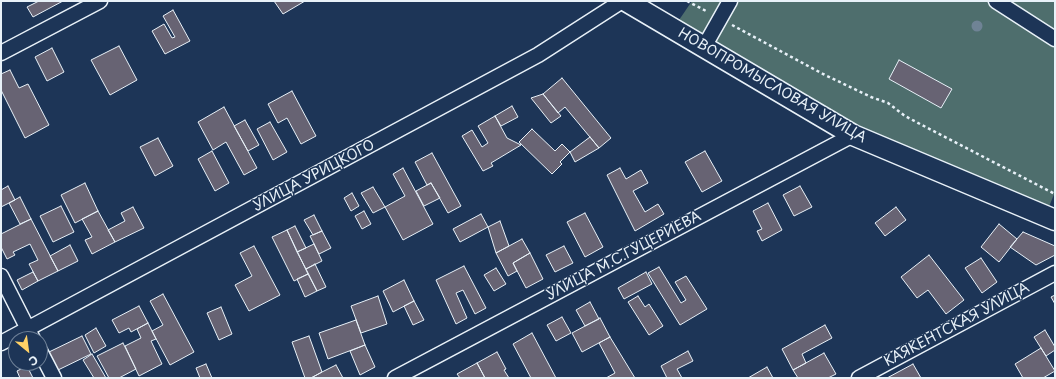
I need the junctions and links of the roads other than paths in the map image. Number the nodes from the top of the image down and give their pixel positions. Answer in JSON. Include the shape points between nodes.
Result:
{"nodes":[{"id":1,"x":100,"y":1,"type":"edge"},
{"id":2,"x":622,"y":1,"type":"edge"},
{"id":3,"x":626,"y":1,"type":"edge"},
{"id":4,"x":730,"y":1,"type":"edge"},
{"id":5,"x":996,"y":1,"type":"edge"},
{"id":6,"x":1055,"y":39,"type":"edge"},
{"id":7,"x":704,"y":47,"type":"junction"},
{"id":8,"x":1,"y":53,"type":"edge"},
{"id":9,"x":853,"y":134,"type":"junction"},
{"id":10,"x":1055,"y":220,"type":"edge"},
{"id":11,"x":1055,"y":273,"type":"edge"},
{"id":12,"x":1,"y":276,"type":"edge"},
{"id":13,"x":29,"y":331,"type":"edge"},
{"id":14,"x":36,"y":331,"type":"edge"},
{"id":15,"x":48,"y":366,"type":"edge"},
{"id":16,"x":54,"y":378,"type":"edge"},
{"id":17,"x":395,"y":378,"type":"edge"},
{"id":18,"x":859,"y":378,"type":"edge"}],
"edges":[{"from":1,"to":8,"type":"street"},
{"from":2,"to":14,"type":"street","name":"УЛИЦА УРИЦКОГО","via":[[538,55]]},
{"from":3,"to":7,"type":"main road","name":"НОВОПРОМЫСЛОВАЯ УЛИЦА"},
{"from":4,"to":7,"type":"street"},
{"from":5,"to":6,"type":"street"},
{"from":7,"to":9,"type":"main road","name":"НОВОПРОМЫСЛОВАЯ УЛИЦА"},
{"from":9,"to":10,"type":"main road","name":"НОВОПРОМЫСЛОВАЯ УЛИЦА"},
{"from":9,"to":17,"type":"street","name":"УЛИЦА М.С.ГУЦЕРИЕВА"},
{"from":11,"to":18,"type":"street","name":"КАЯКЕНТСКАЯ УЛИЦА"},
{"from":12,"to":13,"type":"street"},
{"from":15,"to":16,"type":"street"}]}
